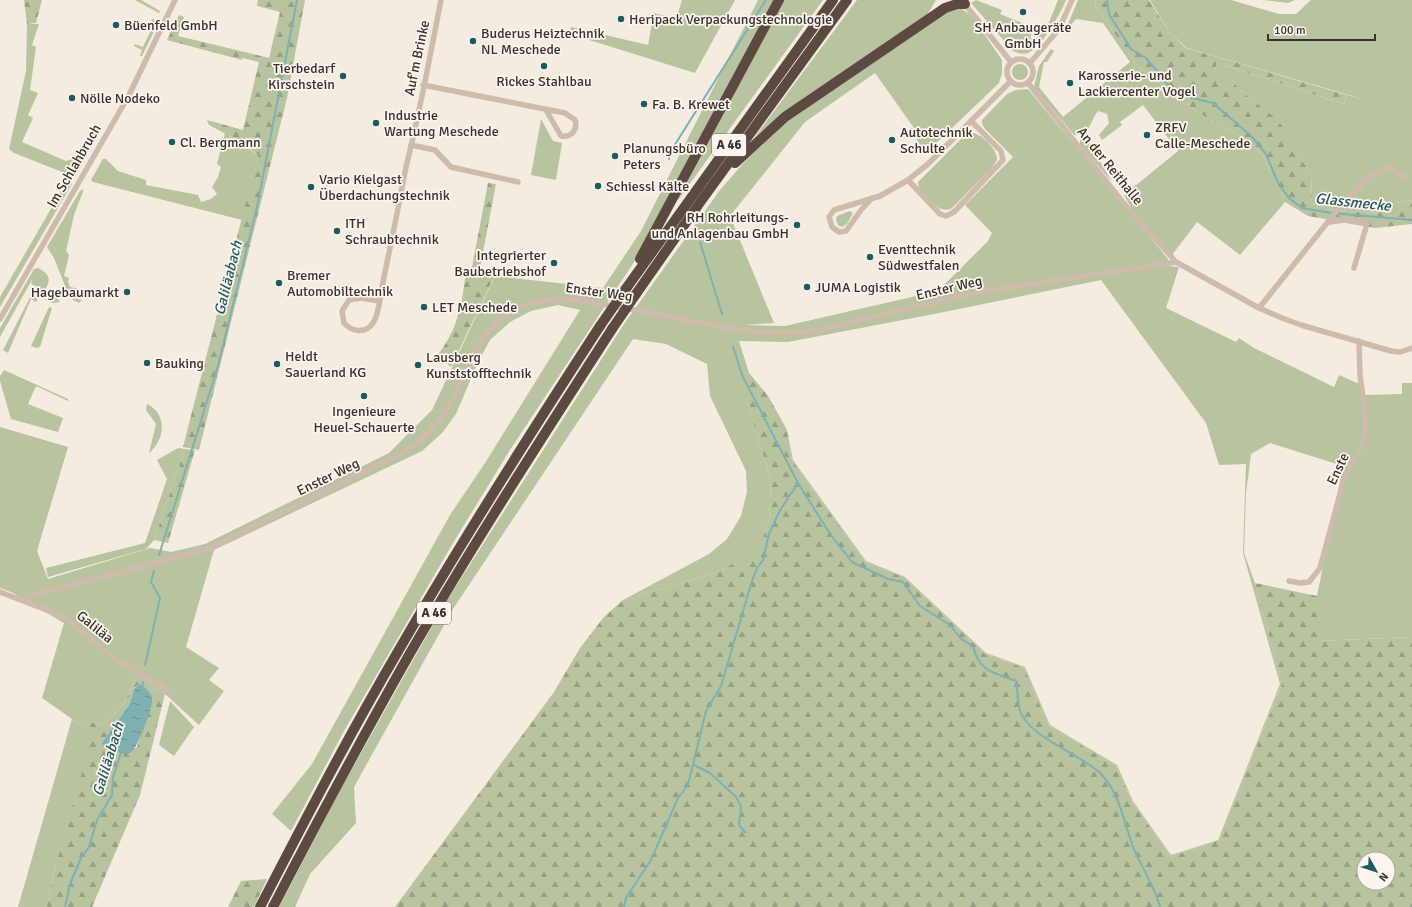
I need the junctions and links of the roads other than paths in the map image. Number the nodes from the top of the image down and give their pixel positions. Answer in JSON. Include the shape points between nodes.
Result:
{"nodes":[{"id":1,"x":175,"y":0,"type":"edge"},
{"id":2,"x":441,"y":0,"type":"edge"},
{"id":3,"x":779,"y":0,"type":"edge"},
{"id":4,"x":833,"y":0,"type":"edge"},
{"id":5,"x":847,"y":0,"type":"edge"},
{"id":6,"x":940,"y":0,"type":"edge"},
{"id":7,"x":1072,"y":0,"type":"edge"},
{"id":8,"x":963,"y":2,"type":"edge"},
{"id":9,"x":931,"y":17,"type":"junction"},
{"id":10,"x":1011,"y":62,"type":"junction"},
{"id":11,"x":1030,"y":63,"type":"junction"},
{"id":12,"x":1010,"y":82,"type":"junction"},
{"id":13,"x":1028,"y":83,"type":"junction"},
{"id":14,"x":423,"y":85,"type":"junction"},
{"id":15,"x":546,"y":110,"type":"junction"},
{"id":16,"x":971,"y":121,"type":"junction"},
{"id":17,"x":411,"y":145,"type":"junction"},
{"id":18,"x":1406,"y":178,"type":"dead end"},
{"id":19,"x":908,"y":180,"type":"junction"},
{"id":20,"x":518,"y":182,"type":"dead end"},
{"id":21,"x":872,"y":198,"type":"junction"},
{"id":22,"x":701,"y":200,"type":"junction"},
{"id":23,"x":1329,"y":222,"type":"junction"},
{"id":24,"x":1176,"y":262,"type":"junction"},
{"id":25,"x":1354,"y":268,"type":"dead end"},
{"id":26,"x":625,"y":290,"type":"junction"},
{"id":27,"x":379,"y":301,"type":"junction"},
{"id":28,"x":1259,"y":308,"type":"junction"},
{"id":29,"x":0,"y":319,"type":"edge"},
{"id":30,"x":1359,"y":341,"type":"junction"},
{"id":31,"x":1412,"y":348,"type":"edge"},
{"id":32,"x":1289,"y":581,"type":"dead end"},
{"id":33,"x":0,"y":592,"type":"edge"},
{"id":34,"x":19,"y":599,"type":"junction"},
{"id":35,"x":168,"y":693,"type":"dead end"},
{"id":36,"x":260,"y":907,"type":"edge"},
{"id":37,"x":273,"y":907,"type":"edge"}],
"edges":[{"from":1,"to":29,"type":"street","name":"Im Schlahbruch","via":[[128,97]]},
{"from":2,"to":14,"type":"street","name":"Auf'm Brinke"},
{"from":3,"to":26,"type":"highway"},
{"from":4,"to":26,"type":"highway","number":"A 46"},
{"from":5,"to":22,"type":"highway","number":"A 46"},
{"from":6,"to":9,"type":"highway"},
{"from":7,"to":11,"type":"street","via":[[1059,29]]},
{"from":8,"to":9,"type":"highway"},
{"from":8,"to":10,"type":"street"},
{"from":9,"to":22,"type":"highway","via":[[772,127]]},
{"from":10,"to":11,"type":"street","via":[[1020,58]]},
{"from":10,"to":12,"type":"street","via":[[1007,70]]},
{"from":11,"to":13,"type":"street","via":[[1034,74]]},
{"from":12,"to":13,"type":"street","via":[[1018,85]]},
{"from":12,"to":16,"type":"street"},
{"from":13,"to":24,"type":"street","name":"An der Reithalle","via":[[1130,211]]},
{"from":14,"to":15,"type":"street"},
{"from":14,"to":17,"type":"street","name":"Auf'm Brinke"},
{"from":15,"to":15,"type":"street","via":[[565,113],[573,118],[576,123],[574,132],[568,136],[561,136]]},
{"from":16,"to":19,"type":"street"},
{"from":16,"to":19,"type":"street","via":[[1001,151],[1003,160],[954,212],[946,216],[940,214]]},
{"from":17,"to":20,"type":"street","via":[[435,150],[451,167]]},
{"from":17,"to":27,"type":"street","name":"Auf'm Brinke"},
{"from":18,"to":23,"type":"street","via":[[1389,168],[1379,170],[1360,186]]},
{"from":19,"to":21,"type":"street"},
{"from":21,"to":21,"type":"street","via":[[832,212],[829,217],[832,227],[839,232],[846,231]]},
{"from":22,"to":37,"type":"highway","number":"A 46","bridge":true,"via":[[612,329],[522,468],[410,654]]},
{"from":23,"to":25,"type":"street","via":[[1345,220],[1367,224]]},
{"from":23,"to":28,"type":"street"},
{"from":24,"to":28,"type":"street"},
{"from":24,"to":34,"type":"street","name":"Enster Weg","via":[[980,292],[813,331],[783,334],[727,328],[643,310],[569,299],[530,303],[508,314],[490,329],[473,353],[456,394],[443,415],[429,433],[406,451],[208,549]]},
{"from":26,"to":36,"type":"highway","number":"A 46","bridge":true,"via":[[516,456],[399,649]]},
{"from":27,"to":27,"type":"street","name":"Auf'm Brinke","via":[[361,298],[349,300],[342,311],[344,323],[354,330],[367,329],[374,322]]},
{"from":28,"to":30,"type":"street","via":[[1301,325]]},
{"from":30,"to":31,"type":"street","via":[[1391,351],[1400,352]]},
{"from":30,"to":32,"type":"street","name":"Enste","via":[[1366,431],[1363,444],[1344,479],[1320,568],[1309,582]]},
{"from":33,"to":34,"type":"street","name":"Galiläa"},
{"from":34,"to":35,"type":"street","name":"Galiläa","via":[[69,621],[115,659],[160,685]]}]}
